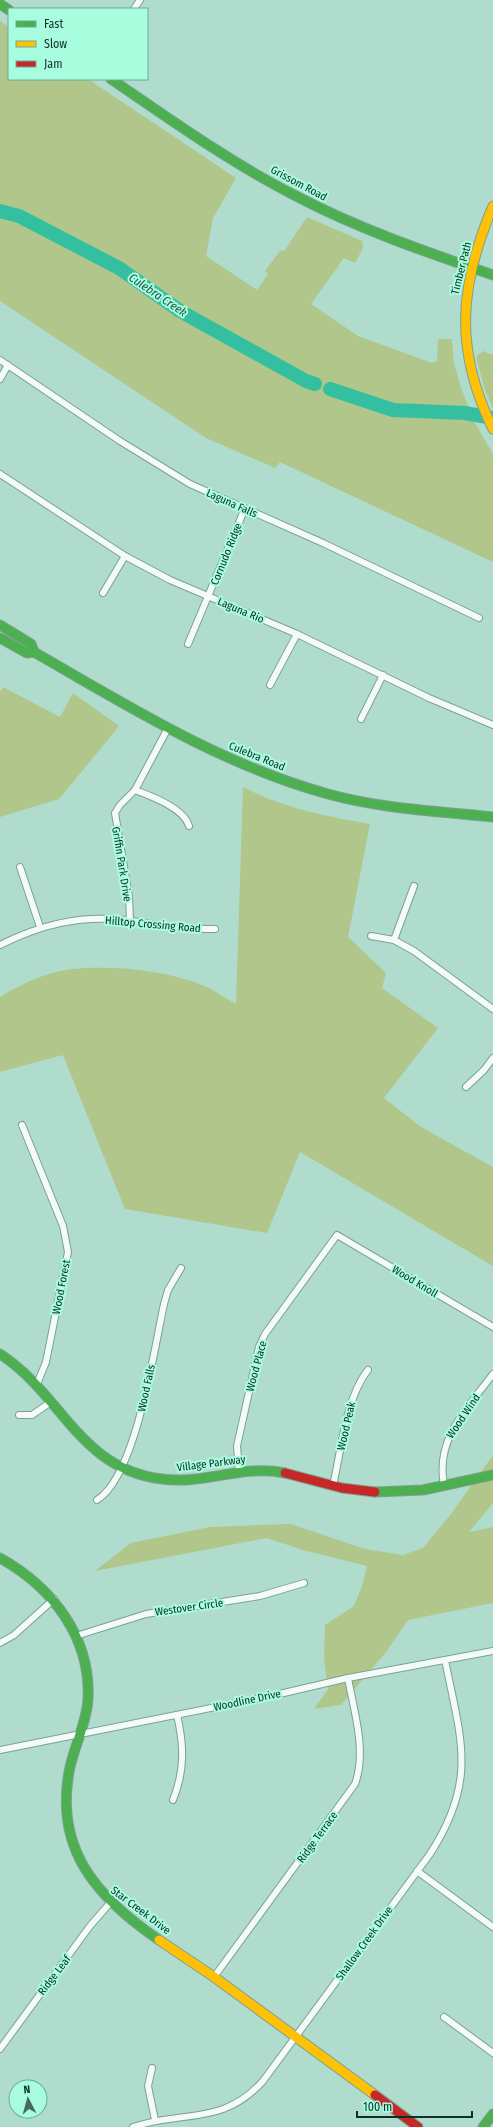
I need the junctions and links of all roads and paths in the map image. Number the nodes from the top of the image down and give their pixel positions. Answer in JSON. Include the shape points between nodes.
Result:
{"nodes":[{"id":1,"x":112,"y":80,"type":"edge"},
{"id":2,"x":493,"y":206,"type":"edge"},
{"id":3,"x":471,"y":268,"type":"junction"},
{"id":4,"x":493,"y":276,"type":"edge"},
{"id":5,"x":0,"y":360,"type":"edge"},
{"id":6,"x":8,"y":365,"type":"junction"},
{"id":7,"x":0,"y":379,"type":"edge"},
{"id":8,"x":493,"y":429,"type":"edge"},
{"id":9,"x":0,"y":474,"type":"edge"},
{"id":10,"x":245,"y":508,"type":"junction"},
{"id":11,"x":125,"y":556,"type":"junction"},
{"id":12,"x":103,"y":593,"type":"dead end"},
{"id":13,"x":209,"y":596,"type":"junction"},
{"id":14,"x":479,"y":618,"type":"dead end"},
{"id":15,"x":0,"y":625,"type":"edge"},
{"id":16,"x":297,"y":634,"type":"junction"},
{"id":17,"x":0,"y":638,"type":"edge"},
{"id":18,"x":188,"y":644,"type":"dead end"},
{"id":19,"x":34,"y":652,"type":"junction"},
{"id":20,"x":383,"y":675,"type":"junction"},
{"id":21,"x":270,"y":685,"type":"dead end"},
{"id":22,"x":361,"y":719,"type":"dead end"},
{"id":23,"x":493,"y":725,"type":"edge"},
{"id":24,"x":168,"y":728,"type":"junction"},
{"id":25,"x":135,"y":790,"type":"junction"},
{"id":26,"x":493,"y":818,"type":"edge"},
{"id":27,"x":189,"y":826,"type":"dead end"},
{"id":28,"x":20,"y":867,"type":"dead end"},
{"id":29,"x":414,"y":886,"type":"dead end"},
{"id":30,"x":130,"y":921,"type":"junction"},
{"id":31,"x":40,"y":927,"type":"junction"},
{"id":32,"x":215,"y":929,"type":"dead end"},
{"id":33,"x":371,"y":936,"type":"dead end"},
{"id":34,"x":394,"y":940,"type":"junction"},
{"id":35,"x":0,"y":945,"type":"edge"},
{"id":36,"x":493,"y":1009,"type":"edge"},
{"id":37,"x":493,"y":1058,"type":"edge"},
{"id":38,"x":466,"y":1087,"type":"dead end"},
{"id":39,"x":22,"y":1125,"type":"dead end"},
{"id":40,"x":337,"y":1235,"type":"joint"},
{"id":41,"x":181,"y":1268,"type":"dead end"},
{"id":42,"x":493,"y":1327,"type":"edge"},
{"id":43,"x":0,"y":1354,"type":"edge"},
{"id":44,"x":368,"y":1370,"type":"dead end"},
{"id":45,"x":493,"y":1374,"type":"edge"},
{"id":46,"x":37,"y":1384,"type":"junction"},
{"id":47,"x":51,"y":1402,"type":"junction"},
{"id":48,"x":19,"y":1415,"type":"dead end"},
{"id":49,"x":121,"y":1468,"type":"junction"},
{"id":50,"x":239,"y":1471,"type":"junction"},
{"id":51,"x":493,"y":1475,"type":"edge"},
{"id":52,"x":444,"y":1485,"type":"junction"},
{"id":53,"x":333,"y":1486,"type":"junction"},
{"id":54,"x":97,"y":1500,"type":"dead end"},
{"id":55,"x":0,"y":1558,"type":"edge"},
{"id":56,"x":304,"y":1583,"type":"dead end"},
{"id":57,"x":54,"y":1599,"type":"junction"},
{"id":58,"x":76,"y":1636,"type":"junction"},
{"id":59,"x":0,"y":1643,"type":"edge"},
{"id":60,"x":493,"y":1651,"type":"edge"},
{"id":61,"x":445,"y":1660,"type":"junction"},
{"id":62,"x":348,"y":1678,"type":"junction"},
{"id":63,"x":177,"y":1715,"type":"junction"},
{"id":64,"x":78,"y":1735,"type":"junction"},
{"id":65,"x":0,"y":1750,"type":"edge"},
{"id":66,"x":173,"y":1800,"type":"dead end"},
{"id":67,"x":417,"y":1871,"type":"junction"},
{"id":68,"x":110,"y":1903,"type":"junction"},
{"id":69,"x":493,"y":1927,"type":"edge"},
{"id":70,"x":214,"y":1977,"type":"junction"},
{"id":71,"x":444,"y":2017,"type":"dead end"},
{"id":72,"x":294,"y":2037,"type":"junction"},
{"id":73,"x":0,"y":2049,"type":"edge"},
{"id":74,"x":493,"y":2053,"type":"edge"},
{"id":75,"x":152,"y":2068,"type":"dead end"},
{"id":76,"x":493,"y":2114,"type":"edge"},
{"id":77,"x":155,"y":2120,"type":"junction"},
{"id":78,"x":133,"y":2127,"type":"edge"},
{"id":79,"x":418,"y":2127,"type":"edge"},
{"id":80,"x":483,"y":2127,"type":"edge"}],
"edges":[{"from":1,"to":3,"type":"street","name":"Grissom Road","via":[[230,159],[291,194],[391,239]]},
{"from":2,"to":3,"type":"street","name":"Timber Path"},
{"from":3,"to":4,"type":"street","name":"Grissom Road"},
{"from":3,"to":8,"type":"street","name":"Timber Path","via":[[465,301],[465,343],[472,382]]},
{"from":5,"to":6,"type":"street","name":"Laguna Falls"},
{"from":6,"to":7,"type":"street"},
{"from":6,"to":10,"type":"street","name":"Laguna Falls","via":[[161,467],[202,490]]},
{"from":9,"to":11,"type":"street","name":"Laguna Rio"},
{"from":10,"to":13,"type":"street","name":"Cornudo Ridge"},
{"from":10,"to":14,"type":"street","name":"Laguna Falls","via":[[323,542]]},
{"from":11,"to":12,"type":"street"},
{"from":11,"to":13,"type":"street","name":"Laguna Rio","via":[[170,580]]},
{"from":13,"to":16,"type":"street","name":"Laguna Rio"},
{"from":13,"to":18,"type":"street","name":"Cornudo Ridge"},
{"from":15,"to":19,"type":"street","name":"Culebra Road","via":[[31,644]]},
{"from":16,"to":20,"type":"street","name":"Laguna Rio"},
{"from":16,"to":21,"type":"street"},
{"from":17,"to":19,"type":"street","name":"Culebra Road","via":[[27,653]]},
{"from":19,"to":24,"type":"street","name":"Culebra Road"},
{"from":20,"to":22,"type":"street"},
{"from":20,"to":23,"type":"street","name":"Laguna Rio"},
{"from":24,"to":25,"type":"street","name":"Griffin Park Drive"},
{"from":24,"to":26,"type":"street","name":"Culebra Road","via":[[262,772],[329,794],[395,806]]},
{"from":25,"to":27,"type":"street","via":[[158,799],[187,818]]},
{"from":25,"to":30,"type":"street","name":"Griffin Park Drive","via":[[115,812],[129,897]]},
{"from":28,"to":31,"type":"street"},
{"from":29,"to":34,"type":"street"},
{"from":30,"to":31,"type":"street","name":"Hilltop Crossing Road","via":[[66,921]]},
{"from":30,"to":32,"type":"street","name":"Hilltop Crossing Road","via":[[171,927]]},
{"from":31,"to":35,"type":"street","name":"Hilltop Crossing Road"},
{"from":33,"to":34,"type":"street"},
{"from":34,"to":36,"type":"street","via":[[414,951]]},
{"from":37,"to":38,"type":"street"},
{"from":39,"to":46,"type":"street","name":"Wood Forest","via":[[63,1226],[68,1252],[46,1362]]},
{"from":40,"to":42,"type":"street","name":"Wood Knoll"},
{"from":40,"to":50,"type":"street","name":"Wood Place","via":[[259,1346],[237,1446]]},
{"from":41,"to":49,"type":"street","name":"Wood Falls","via":[[168,1290],[136,1431]]},
{"from":43,"to":46,"type":"street","name":"Village Parkway","via":[[18,1364]]},
{"from":44,"to":53,"type":"street","name":"Wood Peak","via":[[356,1388],[351,1403]]},
{"from":45,"to":52,"type":"street","name":"Wood Wind","via":[[455,1425],[445,1444],[441,1466]]},
{"from":46,"to":47,"type":"street","name":"Village Parkway"},
{"from":47,"to":48,"type":"street","via":[[32,1415]]},
{"from":47,"to":49,"type":"street","name":"Village Parkway","via":[[86,1445]]},
{"from":49,"to":50,"type":"street","name":"Village Parkway","via":[[150,1477],[179,1480]]},
{"from":49,"to":54,"type":"street","name":"Wood Falls","via":[[112,1486]]},
{"from":50,"to":53,"type":"street","name":"Village Parkway","via":[[268,1470]]},
{"from":51,"to":52,"type":"street","name":"Village Parkway"},
{"from":52,"to":53,"type":"street","name":"Village Parkway","via":[[389,1494]]},
{"from":55,"to":57,"type":"street","name":"Star Creek Drive","via":[[28,1575]]},
{"from":56,"to":58,"type":"street","name":"Westover Circle","via":[[260,1596],[146,1614]]},
{"from":57,"to":58,"type":"street","name":"Star Creek Drive"},
{"from":57,"to":59,"type":"street"},
{"from":58,"to":64,"type":"street","name":"Star Creek Drive","via":[[84,1664],[88,1700]]},
{"from":60,"to":61,"type":"street","name":"Woodline Drive"},
{"from":61,"to":62,"type":"street","name":"Woodline Drive"},
{"from":61,"to":67,"type":"street","name":"Shallow Creek Drive","via":[[461,1740],[463,1767],[449,1820]]},
{"from":62,"to":63,"type":"street","name":"Woodline Drive"},
{"from":62,"to":70,"type":"street","name":"Ridge Terrace","via":[[361,1754],[355,1784]]},
{"from":63,"to":64,"type":"street","name":"Woodline Drive"},
{"from":63,"to":66,"type":"street","via":[[182,1735],[183,1757],[180,1779]]},
{"from":64,"to":65,"type":"street","name":"Woodline Drive"},
{"from":64,"to":68,"type":"street","name":"Star Creek Drive","via":[[66,1784],[68,1829],[84,1870]]},
{"from":67,"to":69,"type":"street"},
{"from":67,"to":72,"type":"street","name":"Shallow Creek Drive"},
{"from":68,"to":70,"type":"street","name":"Star Creek Drive"},
{"from":68,"to":73,"type":"street","name":"Ridge Leaf","via":[[81,1938]]},
{"from":70,"to":72,"type":"street","name":"Star Creek Drive"},
{"from":71,"to":74,"type":"street"},
{"from":72,"to":77,"type":"street","name":"Shallow Creek Drive","via":[[263,2081],[241,2101],[224,2110],[205,2115]]},
{"from":72,"to":79,"type":"street","name":"Star Creek Drive"},
{"from":75,"to":77,"type":"street","via":[[148,2086]]},
{"from":76,"to":80,"type":"street"},
{"from":77,"to":78,"type":"street","name":"Shallow Creek Drive"}]}
